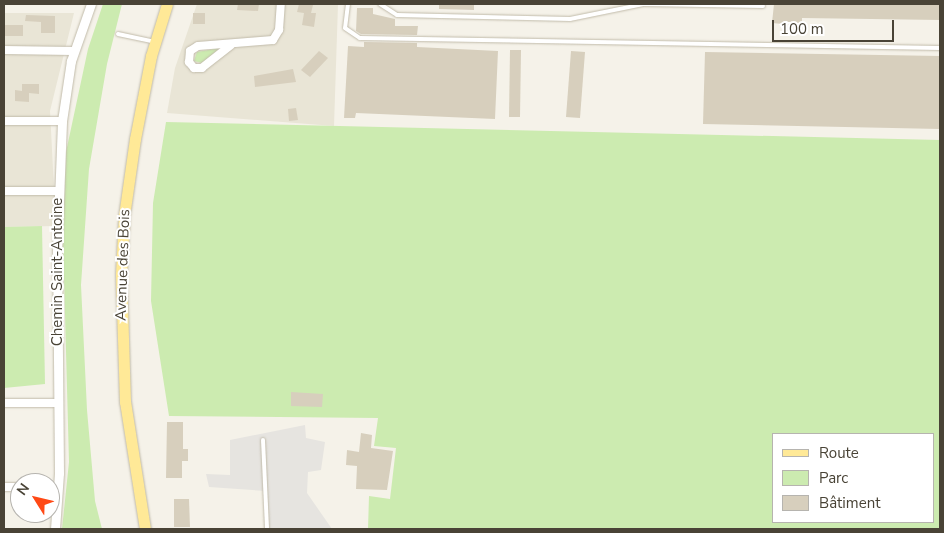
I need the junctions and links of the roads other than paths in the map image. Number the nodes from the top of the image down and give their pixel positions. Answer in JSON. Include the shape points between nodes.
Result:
{"nodes":[{"id":1,"x":91,"y":4,"type":"edge"},
{"id":2,"x":167,"y":4,"type":"edge"},
{"id":3,"x":282,"y":4,"type":"edge"},
{"id":4,"x":348,"y":4,"type":"edge"},
{"id":5,"x":380,"y":4,"type":"edge"},
{"id":6,"x":763,"y":6,"type":"dead end"},
{"id":7,"x":118,"y":34,"type":"dead end"},
{"id":8,"x":155,"y":42,"type":"junction"},
{"id":9,"x":231,"y":45,"type":"junction"},
{"id":10,"x":940,"y":48,"type":"edge"},
{"id":11,"x":4,"y":50,"type":"edge"},
{"id":12,"x":73,"y":51,"type":"junction"},
{"id":13,"x":62,"y":120,"type":"junction"},
{"id":14,"x":4,"y":121,"type":"edge"},
{"id":15,"x":59,"y":191,"type":"junction"},
{"id":16,"x":4,"y":192,"type":"edge"},
{"id":17,"x":4,"y":403,"type":"edge"},
{"id":18,"x":59,"y":403,"type":"junction"},
{"id":19,"x":263,"y":440,"type":"dead end"},
{"id":20,"x":55,"y":473,"type":"edge"},
{"id":21,"x":145,"y":529,"type":"edge"},
{"id":22,"x":267,"y":529,"type":"edge"}],
"edges":[{"from":1,"to":12,"type":"street","name":"Chemin Saint-Antoine"},
{"from":2,"to":8,"type":"main road","name":"Avenue des Bois"},
{"from":3,"to":9,"type":"street","via":[[279,30],[273,40]]},
{"from":4,"to":10,"type":"lane","via":[[345,28],[360,38]]},
{"from":5,"to":6,"type":"lane","via":[[397,15],[570,19],[644,4]]},
{"from":7,"to":8,"type":"lane"},
{"from":8,"to":21,"type":"main road","name":"Avenue des Bois","via":[[128,178],[121,274],[125,402]]},
{"from":9,"to":9,"type":"street","via":[[198,46],[190,51],[189,62],[194,68],[202,68]]},
{"from":11,"to":12,"type":"street"},
{"from":12,"to":13,"type":"street","name":"Chemin Saint-Antoine"},
{"from":13,"to":14,"type":"street"},
{"from":13,"to":15,"type":"street","name":"Chemin Saint-Antoine"},
{"from":15,"to":16,"type":"street"},
{"from":15,"to":18,"type":"street","name":"Chemin Saint-Antoine"},
{"from":17,"to":18,"type":"street"},
{"from":18,"to":20,"type":"street","name":"Chemin Saint-Antoine"},
{"from":19,"to":22,"type":"lane"}]}
